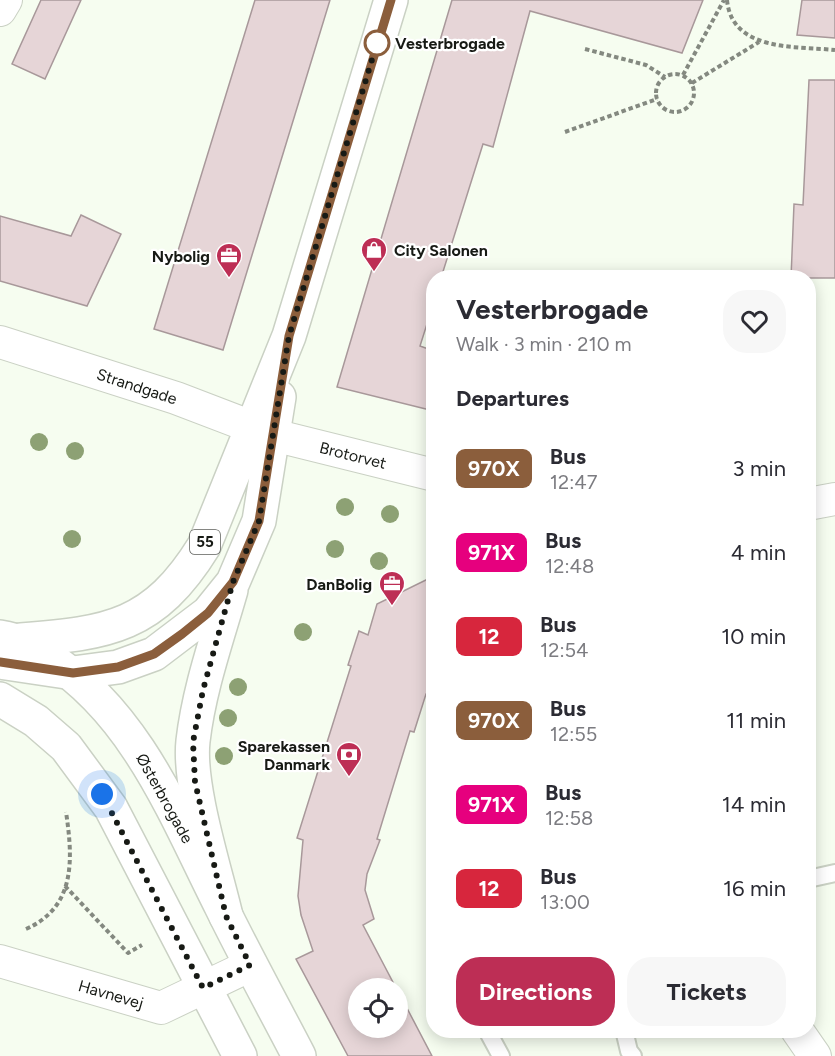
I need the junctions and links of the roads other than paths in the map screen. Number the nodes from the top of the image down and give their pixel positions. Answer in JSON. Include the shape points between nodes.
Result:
{"nodes":[{"id":1,"x":6,"y":0,"type":"edge"},
{"id":2,"x":390,"y":0,"type":"edge"},
{"id":3,"x":0,"y":10,"type":"edge"},
{"id":4,"x":0,"y":342,"type":"edge"},
{"id":5,"x":263,"y":431,"type":"junction"},
{"id":6,"x":426,"y":473,"type":"edge"},
{"id":7,"x":835,"y":499,"type":"edge"},
{"id":8,"x":816,"y":503,"type":"edge"},
{"id":9,"x":233,"y":582,"type":"junction"},
{"id":10,"x":7,"y":646,"type":"edge"},
{"id":11,"x":73,"y":673,"type":"junction"},
{"id":12,"x":0,"y":699,"type":"edge"},
{"id":13,"x":835,"y":873,"type":"edge"},
{"id":14,"x":816,"y":877,"type":"edge"},
{"id":15,"x":226,"y":916,"type":"junction"},
{"id":16,"x":0,"y":961,"type":"edge"},
{"id":17,"x":250,"y":965,"type":"junction"},
{"id":18,"x":203,"y":988,"type":"junction"},
{"id":19,"x":491,"y":1038,"type":"edge"},
{"id":20,"x":626,"y":1038,"type":"edge"},
{"id":21,"x":803,"y":1038,"type":"edge"},
{"id":22,"x":240,"y":1056,"type":"edge"},
{"id":23,"x":299,"y":1056,"type":"edge"},
{"id":24,"x":501,"y":1056,"type":"edge"},
{"id":25,"x":633,"y":1056,"type":"edge"},
{"id":26,"x":815,"y":1056,"type":"edge"}],
"edges":[{"from":1,"to":3,"type":"street"},
{"from":2,"to":5,"type":"main road","number":"55"},
{"from":4,"to":5,"type":"street","name":"Strandgade","via":[[176,398]]},
{"from":5,"to":6,"type":"street","name":"Brotorvet"},
{"from":5,"to":9,"type":"main road","number":"55","via":[[259,521]]},
{"from":5,"to":10,"type":"main road","number":"55","via":[[204,546],[187,574],[161,600],[119,626]]},
{"from":7,"to":8,"type":"street"},
{"from":9,"to":11,"type":"main road","number":"55","via":[[208,613],[154,654],[118,667]]},
{"from":9,"to":15,"type":"main road","via":[[193,742],[195,782]]},
{"from":10,"to":11,"type":"main road","name":"Østerbrogade"},
{"from":11,"to":15,"type":"main road","name":"Østerbrogade","via":[[139,749],[190,840]]},
{"from":12,"to":18,"type":"main road","via":[[36,721],[66,747],[93,780]]},
{"from":13,"to":14,"type":"lane"},
{"from":15,"to":17,"type":"main road","name":"Østerbrogade"},
{"from":16,"to":18,"type":"street","name":"Havnevej","via":[[161,1008]]},
{"from":17,"to":18,"type":"street","name":"Havnevej"},
{"from":17,"to":23,"type":"main road","name":"Østerbrogade"},
{"from":18,"to":22,"type":"main road"},
{"from":19,"to":24,"type":"lane"},
{"from":20,"to":25,"type":"lane"},
{"from":21,"to":26,"type":"street"}]}
